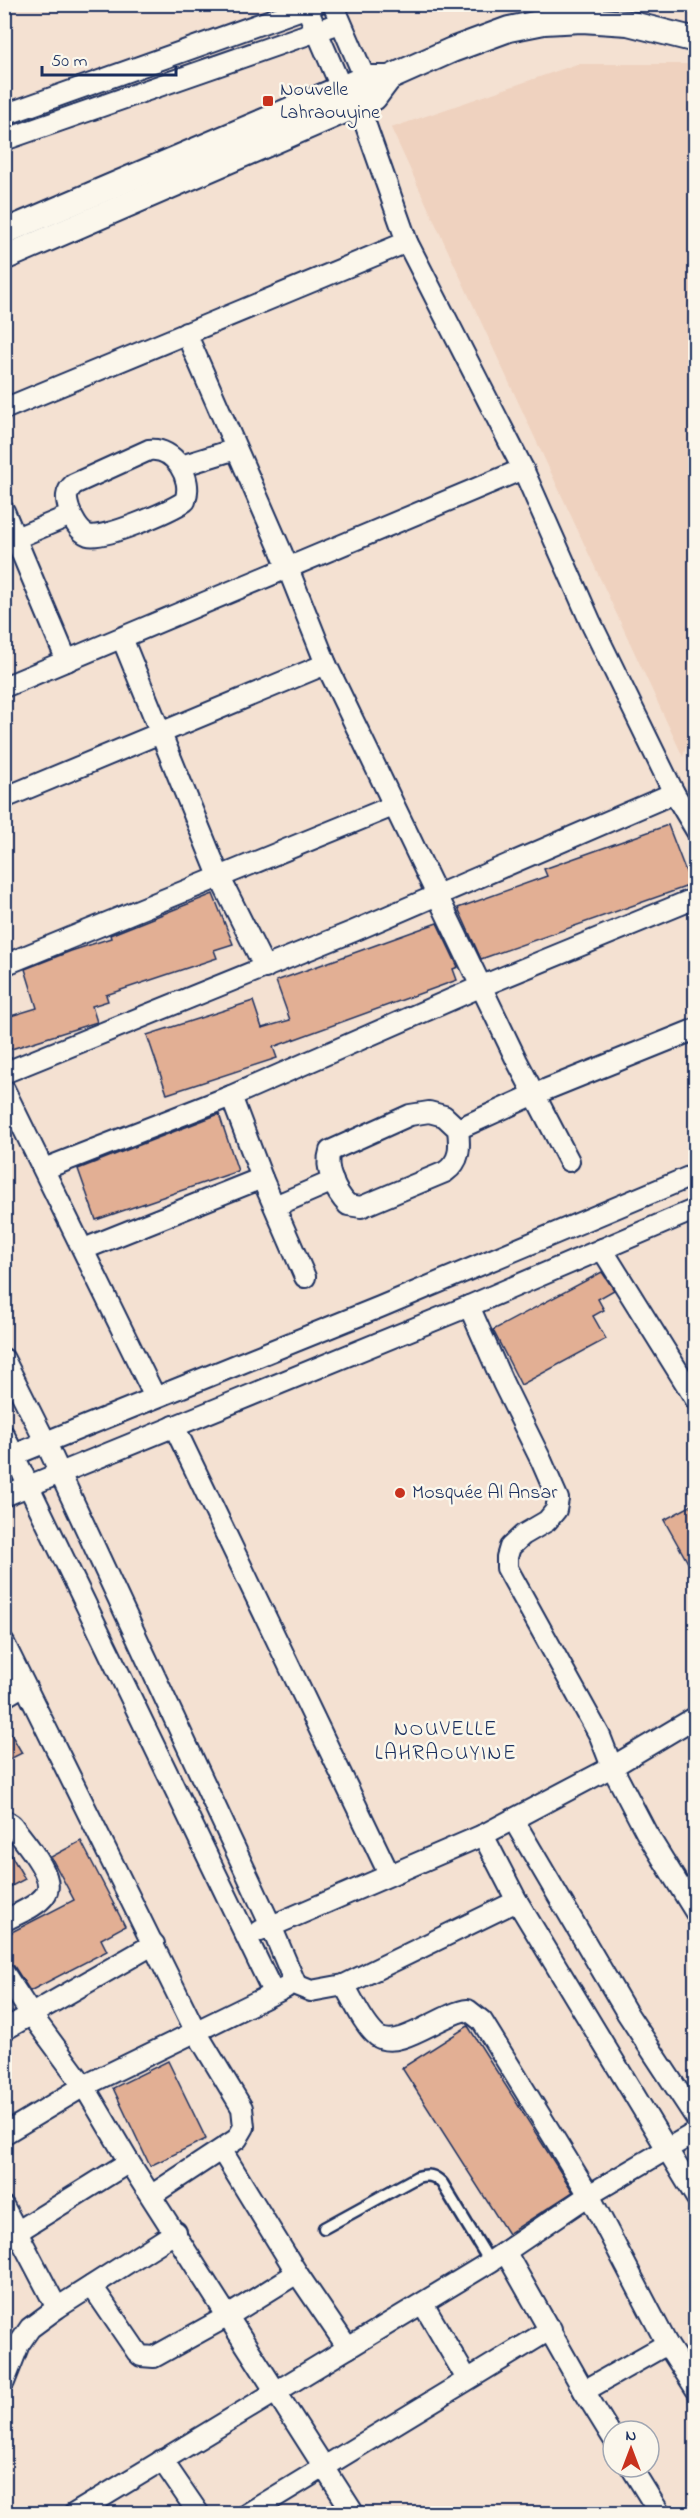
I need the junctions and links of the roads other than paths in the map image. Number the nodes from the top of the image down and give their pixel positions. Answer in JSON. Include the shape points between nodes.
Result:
{"nodes":[{"id":1,"x":309,"y":6,"type":"edge"},
{"id":2,"x":337,"y":14,"type":"edge"},
{"id":3,"x":316,"y":32,"type":"junction"},
{"id":4,"x":696,"y":40,"type":"edge"},
{"id":5,"x":369,"y":88,"type":"junction"},
{"id":6,"x":352,"y":106,"type":"junction"},
{"id":7,"x":4,"y":115,"type":"edge"},
{"id":8,"x":4,"y":140,"type":"edge"},
{"id":9,"x":4,"y":231,"type":"edge"},
{"id":10,"x":407,"y":242,"type":"junction"},
{"id":11,"x":4,"y":258,"type":"edge"},
{"id":12,"x":186,"y":333,"type":"junction"},
{"id":13,"x":4,"y":409,"type":"edge"},
{"id":14,"x":236,"y":449,"type":"junction"},
{"id":15,"x":181,"y":466,"type":"junction"},
{"id":16,"x":524,"y":469,"type":"junction"},
{"id":17,"x":4,"y":511,"type":"edge"},
{"id":18,"x":71,"y":516,"type":"junction"},
{"id":19,"x":16,"y":538,"type":"junction"},
{"id":20,"x":288,"y":569,"type":"junction"},
{"id":21,"x":122,"y":638,"type":"junction"},
{"id":22,"x":67,"y":661,"type":"junction"},
{"id":23,"x":326,"y":664,"type":"junction"},
{"id":24,"x":4,"y":687,"type":"edge"},
{"id":25,"x":161,"y":733,"type":"junction"},
{"id":26,"x":674,"y":793,"type":"junction"},
{"id":27,"x":4,"y":798,"type":"edge"},
{"id":28,"x":393,"y":806,"type":"junction"},
{"id":29,"x":696,"y":830,"type":"edge"},
{"id":30,"x":219,"y":876,"type":"junction"},
{"id":31,"x":438,"y":895,"type":"junction"},
{"id":32,"x":696,"y":898,"type":"edge"},
{"id":33,"x":4,"y":965,"type":"edge"},
{"id":34,"x":265,"y":968,"type":"junction"},
{"id":35,"x":482,"y":986,"type":"junction"},
{"id":36,"x":696,"y":1029,"type":"edge"},
{"id":37,"x":4,"y":1073,"type":"edge"},
{"id":38,"x":4,"y":1089,"type":"edge"},
{"id":39,"x":536,"y":1094,"type":"junction"},
{"id":40,"x":231,"y":1096,"type":"junction"},
{"id":41,"x":458,"y":1129,"type":"junction"},
{"id":42,"x":569,"y":1161,"type":"dead end"},
{"id":43,"x":44,"y":1169,"type":"junction"},
{"id":44,"x":696,"y":1174,"type":"edge"},
{"id":45,"x":262,"y":1178,"type":"junction"},
{"id":46,"x":333,"y":1181,"type":"junction"},
{"id":47,"x":275,"y":1206,"type":"junction"},
{"id":48,"x":696,"y":1209,"type":"edge"},
{"id":49,"x":602,"y":1248,"type":"junction"},
{"id":50,"x":84,"y":1249,"type":"junction"},
{"id":51,"x":305,"y":1277,"type":"dead end"},
{"id":52,"x":469,"y":1306,"type":"junction"},
{"id":53,"x":4,"y":1359,"type":"edge"},
{"id":54,"x":155,"y":1397,"type":"junction"},
{"id":55,"x":696,"y":1400,"type":"edge"},
{"id":56,"x":174,"y":1426,"type":"junction"},
{"id":57,"x":4,"y":1435,"type":"edge"},
{"id":58,"x":46,"y":1443,"type":"junction"},
{"id":59,"x":9,"y":1457,"type":"edge"},
{"id":60,"x":59,"y":1473,"type":"junction"},
{"id":61,"x":28,"y":1486,"type":"junction"},
{"id":62,"x":4,"y":1496,"type":"edge"},
{"id":63,"x":4,"y":1643,"type":"edge"},
{"id":64,"x":24,"y":1685,"type":"junction"},
{"id":65,"x":4,"y":1697,"type":"edge"},
{"id":66,"x":696,"y":1717,"type":"edge"},
{"id":67,"x":612,"y":1767,"type":"junction"},
{"id":68,"x":513,"y":1819,"type":"junction"},
{"id":69,"x":4,"y":1820,"type":"edge"},
{"id":70,"x":483,"y":1835,"type":"junction"},
{"id":71,"x":389,"y":1874,"type":"junction"},
{"id":72,"x":517,"y":1901,"type":"junction"},
{"id":73,"x":696,"y":1913,"type":"edge"},
{"id":74,"x":4,"y":1921,"type":"edge"},
{"id":75,"x":271,"y":1926,"type":"junction"},
{"id":76,"x":246,"y":1937,"type":"junction"},
{"id":77,"x":154,"y":1944,"type":"junction"},
{"id":78,"x":4,"y":1973,"type":"edge"},
{"id":79,"x":296,"y":1985,"type":"junction"},
{"id":80,"x":344,"y":1985,"type":"junction"},
{"id":81,"x":273,"y":1992,"type":"junction"},
{"id":82,"x":31,"y":2014,"type":"junction"},
{"id":83,"x":4,"y":2030,"type":"edge"},
{"id":84,"x":195,"y":2030,"type":"junction"},
{"id":85,"x":84,"y":2086,"type":"junction"},
{"id":86,"x":696,"y":2118,"type":"edge"},
{"id":87,"x":696,"y":2132,"type":"edge"},
{"id":88,"x":4,"y":2134,"type":"edge"},
{"id":89,"x":667,"y":2149,"type":"junction"},
{"id":90,"x":222,"y":2151,"type":"junction"},
{"id":91,"x":129,"y":2162,"type":"junction"},
{"id":92,"x":152,"y":2195,"type":"junction"},
{"id":93,"x":589,"y":2195,"type":"junction"},
{"id":94,"x":696,"y":2197,"type":"edge"},
{"id":95,"x":4,"y":2206,"type":"edge"},
{"id":96,"x":324,"y":2228,"type":"dead end"},
{"id":97,"x":176,"y":2232,"type":"junction"},
{"id":98,"x":12,"y":2236,"type":"edge"},
{"id":99,"x":498,"y":2257,"type":"junction"},
{"id":100,"x":297,"y":2273,"type":"junction"},
{"id":101,"x":92,"y":2286,"type":"junction"},
{"id":102,"x":423,"y":2304,"type":"junction"},
{"id":103,"x":57,"y":2308,"type":"junction"},
{"id":104,"x":228,"y":2316,"type":"junction"},
{"id":105,"x":551,"y":2329,"type":"junction"},
{"id":106,"x":668,"y":2344,"type":"junction"},
{"id":107,"x":348,"y":2348,"type":"junction"},
{"id":108,"x":467,"y":2379,"type":"junction"},
{"id":109,"x":4,"y":2382,"type":"edge"},
{"id":110,"x":696,"y":2389,"type":"edge"},
{"id":111,"x":584,"y":2391,"type":"junction"},
{"id":112,"x":275,"y":2393,"type":"junction"},
{"id":113,"x":601,"y":2419,"type":"edge"},
{"id":114,"x":162,"y":2460,"type":"junction"},
{"id":115,"x":324,"y":2465,"type":"junction"},
{"id":116,"x":638,"y":2479,"type":"edge"},
{"id":117,"x":248,"y":2513,"type":"edge"},
{"id":118,"x":74,"y":2514,"type":"edge"},
{"id":119,"x":199,"y":2514,"type":"edge"},
{"id":120,"x":354,"y":2514,"type":"edge"},
{"id":121,"x":660,"y":2514,"type":"edge"}],
"edges":[{"from":1,"to":3,"type":"street"},
{"from":1,"to":7,"type":"street"},
{"from":2,"to":3,"type":"street"},
{"from":2,"to":5,"type":"street"},
{"from":3,"to":6,"type":"street"},
{"from":3,"to":8,"type":"street"},
{"from":4,"to":5,"type":"street","via":[[628,23],[544,22],[509,29],[462,46]]},
{"from":5,"to":6,"type":"street"},
{"from":5,"to":6,"type":"street"},
{"from":6,"to":9,"type":"street"},
{"from":6,"to":10,"type":"street"},
{"from":6,"to":11,"type":"street"},
{"from":10,"to":12,"type":"street"},
{"from":10,"to":16,"type":"street"},
{"from":12,"to":13,"type":"street"},
{"from":12,"to":14,"type":"street"},
{"from":14,"to":15,"type":"street"},
{"from":14,"to":20,"type":"street"},
{"from":15,"to":18,"type":"street","via":[[165,452],[149,450],[74,484],[66,497]]},
{"from":15,"to":18,"type":"street","via":[[188,493],[180,504],[102,535],[86,535]]},
{"from":16,"to":20,"type":"street"},
{"from":16,"to":26,"type":"street","via":[[591,623]]},
{"from":17,"to":19,"type":"street"},
{"from":18,"to":19,"type":"street"},
{"from":19,"to":22,"type":"street"},
{"from":20,"to":21,"type":"street"},
{"from":20,"to":23,"type":"street"},
{"from":21,"to":22,"type":"street"},
{"from":21,"to":25,"type":"street"},
{"from":22,"to":24,"type":"street"},
{"from":23,"to":25,"type":"street"},
{"from":23,"to":28,"type":"street"},
{"from":25,"to":27,"type":"street"},
{"from":25,"to":30,"type":"street"},
{"from":26,"to":29,"type":"street"},
{"from":26,"to":31,"type":"street"},
{"from":28,"to":30,"type":"street"},
{"from":28,"to":31,"type":"street"},
{"from":30,"to":33,"type":"street"},
{"from":30,"to":34,"type":"street"},
{"from":31,"to":34,"type":"street"},
{"from":31,"to":35,"type":"street"},
{"from":32,"to":35,"type":"street"},
{"from":34,"to":37,"type":"street"},
{"from":35,"to":39,"type":"street"},
{"from":35,"to":40,"type":"street"},
{"from":36,"to":39,"type":"street"},
{"from":38,"to":43,"type":"street"},
{"from":39,"to":41,"type":"street"},
{"from":39,"to":42,"type":"street"},
{"from":40,"to":43,"type":"street"},
{"from":40,"to":45,"type":"street"},
{"from":41,"to":46,"type":"street","via":[[444,1116],[429,1112],[393,1122],[330,1151],[328,1162]]},
{"from":41,"to":46,"type":"street","via":[[459,1152],[453,1166],[387,1197],[352,1207]]},
{"from":43,"to":50,"type":"street"},
{"from":44,"to":54,"type":"street"},
{"from":45,"to":47,"type":"street"},
{"from":45,"to":50,"type":"street"},
{"from":46,"to":47,"type":"street"},
{"from":47,"to":51,"type":"street"},
{"from":48,"to":49,"type":"street"},
{"from":49,"to":52,"type":"street"},
{"from":49,"to":55,"type":"street"},
{"from":50,"to":54,"type":"street"},
{"from":52,"to":56,"type":"street"},
{"from":52,"to":67,"type":"street","via":[[558,1499],[556,1510],[547,1521],[510,1548],[507,1568],[600,1736]]},
{"from":53,"to":58,"type":"street"},
{"from":54,"to":58,"type":"street"},
{"from":56,"to":60,"type":"street"},
{"from":56,"to":71,"type":"street"},
{"from":57,"to":59,"type":"street"},
{"from":58,"to":59,"type":"street"},
{"from":58,"to":60,"type":"street"},
{"from":59,"to":61,"type":"street"},
{"from":60,"to":61,"type":"street"},
{"from":60,"to":75,"type":"street"},
{"from":61,"to":62,"type":"street"},
{"from":61,"to":76,"type":"street"},
{"from":63,"to":64,"type":"street"},
{"from":64,"to":65,"type":"street"},
{"from":64,"to":77,"type":"street"},
{"from":66,"to":67,"type":"street"},
{"from":67,"to":68,"type":"street"},
{"from":67,"to":73,"type":"street","via":[[646,1833]]},
{"from":68,"to":70,"type":"street"},
{"from":68,"to":86,"type":"street","via":[[627,2013]]},
{"from":69,"to":74,"type":"street","via":[[12,1825],[46,1873],[48,1885],[41,1900]]},
{"from":70,"to":71,"type":"street"},
{"from":70,"to":72,"type":"street"},
{"from":71,"to":75,"type":"street"},
{"from":72,"to":80,"type":"street"},
{"from":72,"to":89,"type":"street"},
{"from":75,"to":76,"type":"street"},
{"from":75,"to":79,"type":"street"},
{"from":76,"to":81,"type":"street"},
{"from":77,"to":82,"type":"street"},
{"from":77,"to":84,"type":"street"},
{"from":78,"to":82,"type":"street"},
{"from":79,"to":80,"type":"street","via":[[311,1991]]},
{"from":79,"to":81,"type":"street"},
{"from":80,"to":93,"type":"street","via":[[368,2024],[385,2040],[405,2037],[458,2011],[475,2014]]},
{"from":81,"to":84,"type":"street"},
{"from":82,"to":83,"type":"street"},
{"from":82,"to":85,"type":"street"},
{"from":84,"to":85,"type":"street"},
{"from":84,"to":90,"type":"street","via":[[242,2108],[242,2134]]},
{"from":85,"to":88,"type":"street"},
{"from":85,"to":91,"type":"street"},
{"from":87,"to":89,"type":"street"},
{"from":89,"to":93,"type":"street"},
{"from":89,"to":94,"type":"street"},
{"from":90,"to":92,"type":"street"},
{"from":90,"to":100,"type":"street"},
{"from":91,"to":92,"type":"street"},
{"from":91,"to":98,"type":"street"},
{"from":92,"to":97,"type":"street"},
{"from":93,"to":99,"type":"street"},
{"from":93,"to":106,"type":"street"},
{"from":95,"to":98,"type":"street"},
{"from":96,"to":99,"type":"lane","via":[[426,2174],[442,2183]]},
{"from":97,"to":101,"type":"street"},
{"from":97,"to":104,"type":"street"},
{"from":98,"to":103,"type":"street"},
{"from":99,"to":102,"type":"street"},
{"from":99,"to":105,"type":"street"},
{"from":100,"to":104,"type":"street"},
{"from":100,"to":107,"type":"street"},
{"from":101,"to":103,"type":"street"},
{"from":101,"to":104,"type":"street","via":[[141,2356],[164,2353]]},
{"from":102,"to":107,"type":"street"},
{"from":102,"to":108,"type":"street"},
{"from":103,"to":109,"type":"street","via":[[24,2335]]},
{"from":104,"to":112,"type":"street"},
{"from":105,"to":108,"type":"street"},
{"from":105,"to":111,"type":"street"},
{"from":106,"to":110,"type":"street"},
{"from":106,"to":111,"type":"street"},
{"from":107,"to":112,"type":"street"},
{"from":108,"to":115,"type":"street"},
{"from":111,"to":113,"type":"street"},
{"from":112,"to":114,"type":"street"},
{"from":112,"to":115,"type":"street"},
{"from":114,"to":118,"type":"street"},
{"from":114,"to":119,"type":"street"},
{"from":115,"to":117,"type":"street"},
{"from":115,"to":120,"type":"street"},
{"from":116,"to":121,"type":"street"}]}
